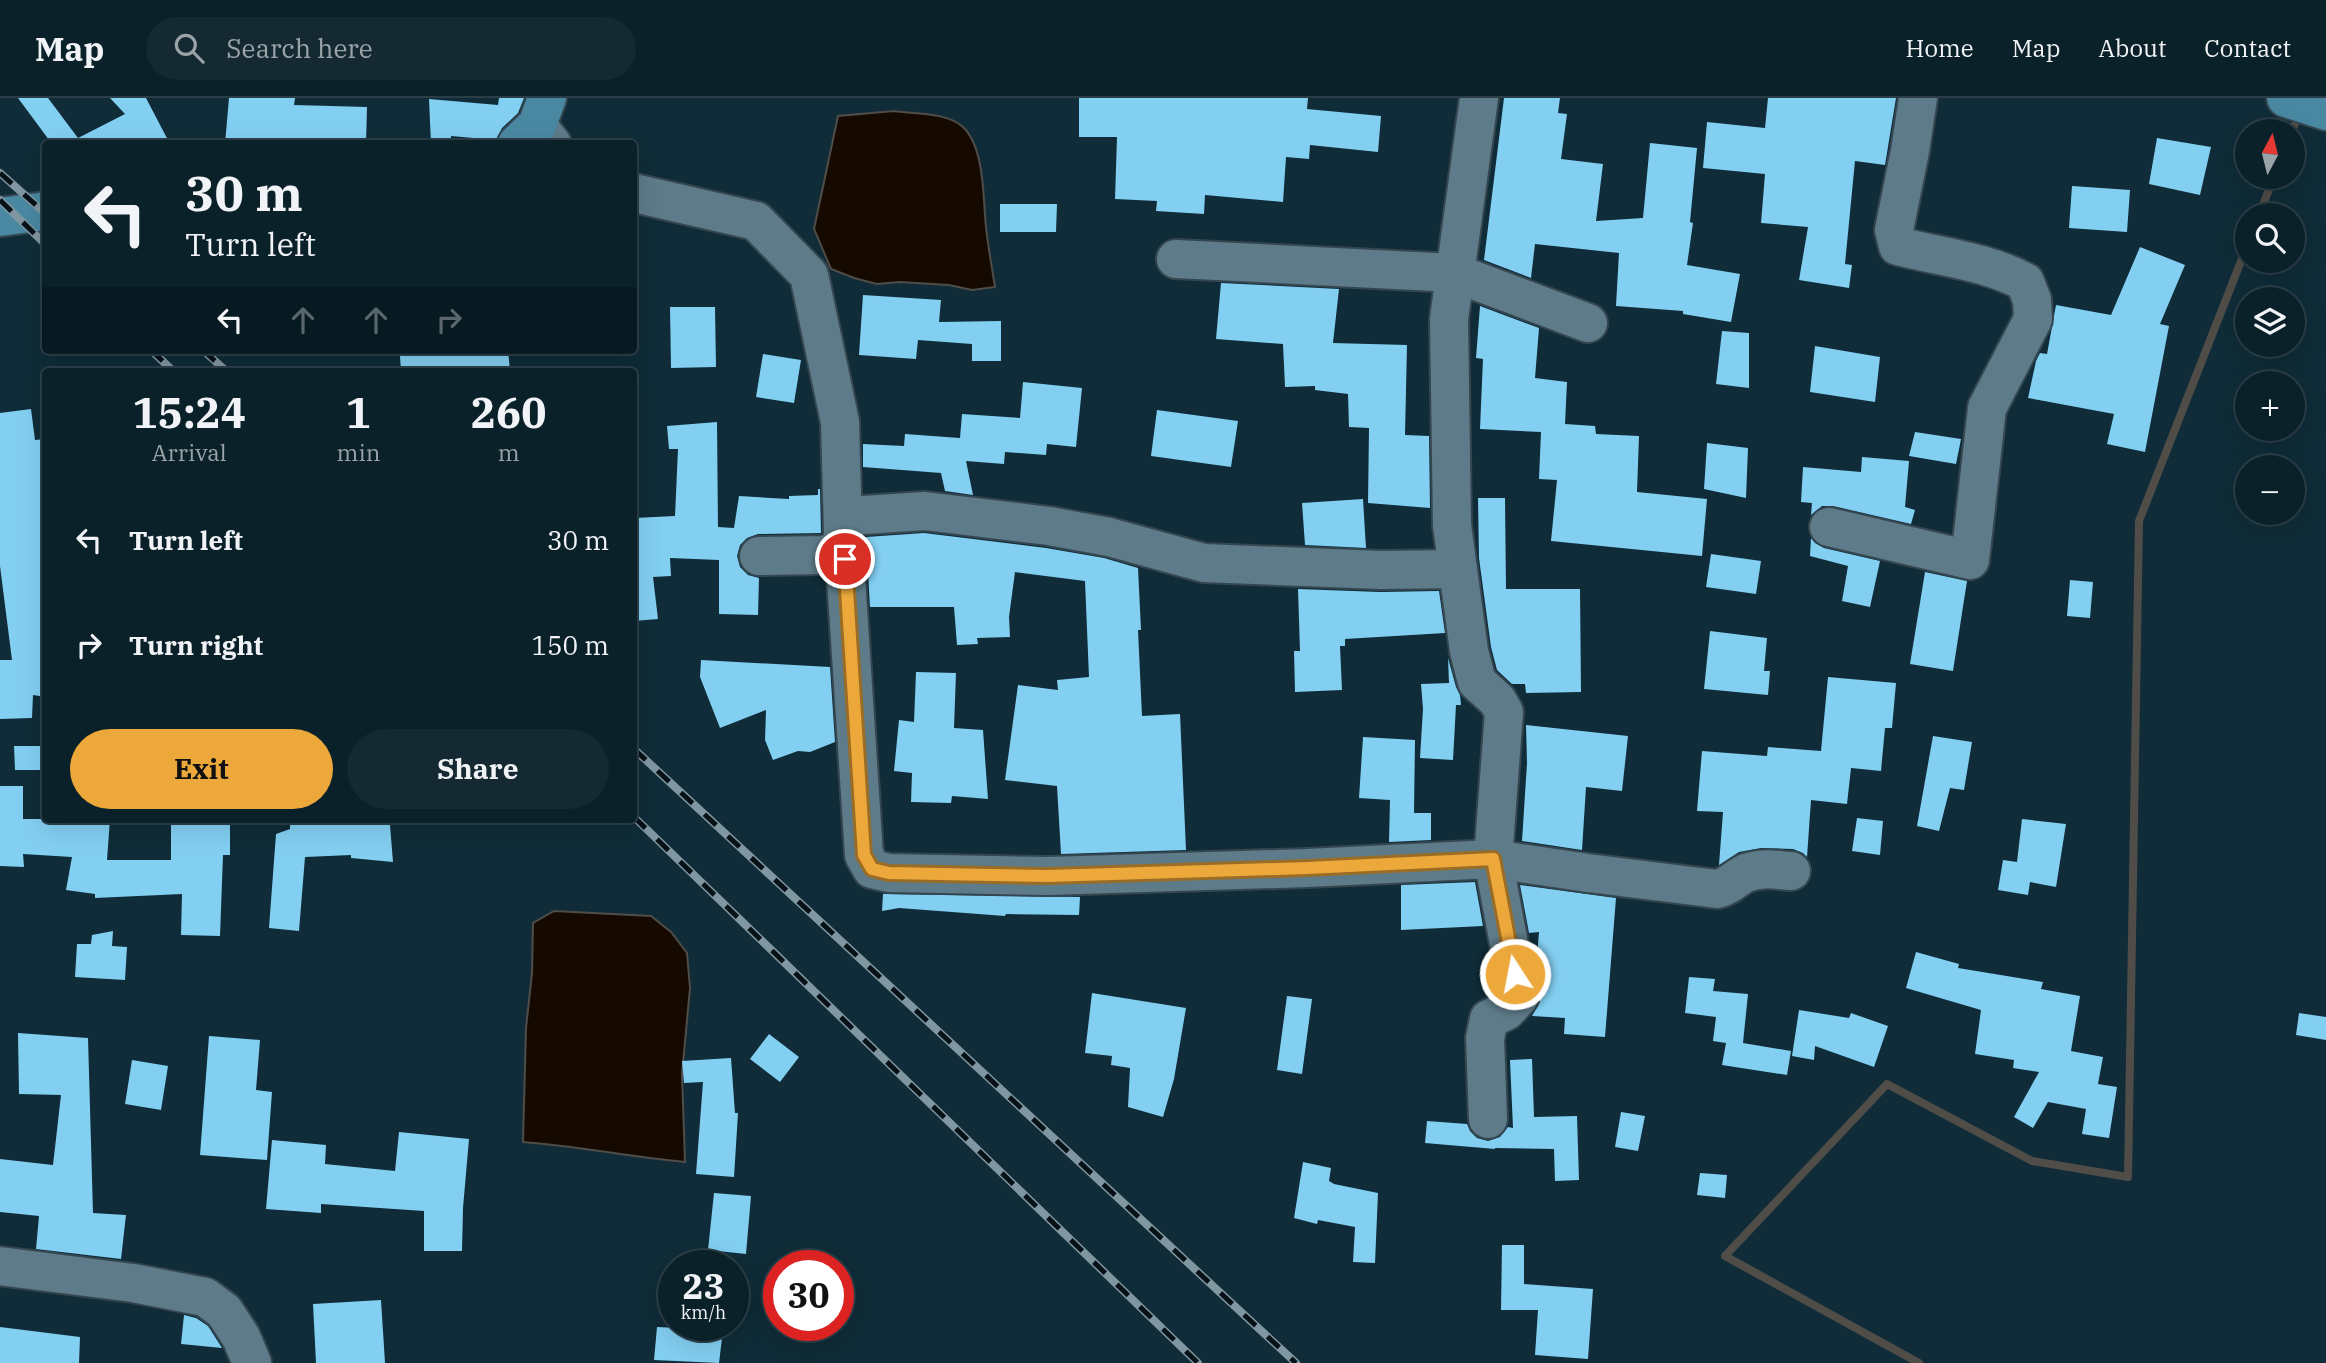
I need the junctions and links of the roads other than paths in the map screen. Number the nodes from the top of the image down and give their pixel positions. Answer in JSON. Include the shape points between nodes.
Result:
{"nodes":[{"id":1,"x":1479,"y":98,"type":"edge"},
{"id":2,"x":1918,"y":98,"type":"edge"},
{"id":3,"x":637,"y":194,"type":"edge"},
{"id":4,"x":42,"y":212,"type":"edge"},
{"id":5,"x":0,"y":217,"type":"edge"},
{"id":6,"x":1176,"y":259,"type":"dead end"},
{"id":7,"x":1455,"y":273,"type":"junction"},
{"id":8,"x":1587,"y":323,"type":"dead end"},
{"id":9,"x":1829,"y":527,"type":"dead end"},
{"id":10,"x":843,"y":532,"type":"junction"},
{"id":11,"x":759,"y":556,"type":"dead end"},
{"id":12,"x":1458,"y":569,"type":"junction"},
{"id":13,"x":1493,"y":859,"type":"junction"},
{"id":14,"x":1791,"y":871,"type":"dead end"},
{"id":15,"x":1489,"y":1119,"type":"dead end"},
{"id":16,"x":0,"y":1266,"type":"edge"},
{"id":17,"x":252,"y":1363,"type":"edge"}],
"edges":[{"from":1,"to":7,"type":"street"},
{"from":2,"to":9,"type":"street","via":[[1894,230],[1898,246],[2011,274],[2025,282],[2033,318],[1987,408],[1970,560]]},
{"from":3,"to":10,"type":"street","via":[[756,221],[809,275],[841,422]]},
{"from":4,"to":5,"type":"main road"},
{"from":6,"to":7,"type":"street"},
{"from":7,"to":8,"type":"street"},
{"from":7,"to":12,"type":"street","via":[[1449,319],[1452,525]]},
{"from":10,"to":11,"type":"street","via":[[840,549],[825,555]]},
{"from":10,"to":12,"type":"street","via":[[848,518],[925,510],[1109,537],[1204,563]]},
{"from":10,"to":13,"type":"street","via":[[864,855],[872,869],[1048,876]]},
{"from":12,"to":13,"type":"street","via":[[1477,682],[1504,712]]},
{"from":13,"to":14,"type":"street","via":[[1717,889],[1761,869]]},
{"from":13,"to":15,"type":"street","via":[[1519,997],[1506,1011],[1489,1019],[1485,1038]]},
{"from":16,"to":17,"type":"street","via":[[205,1297],[224,1311]]}]}
